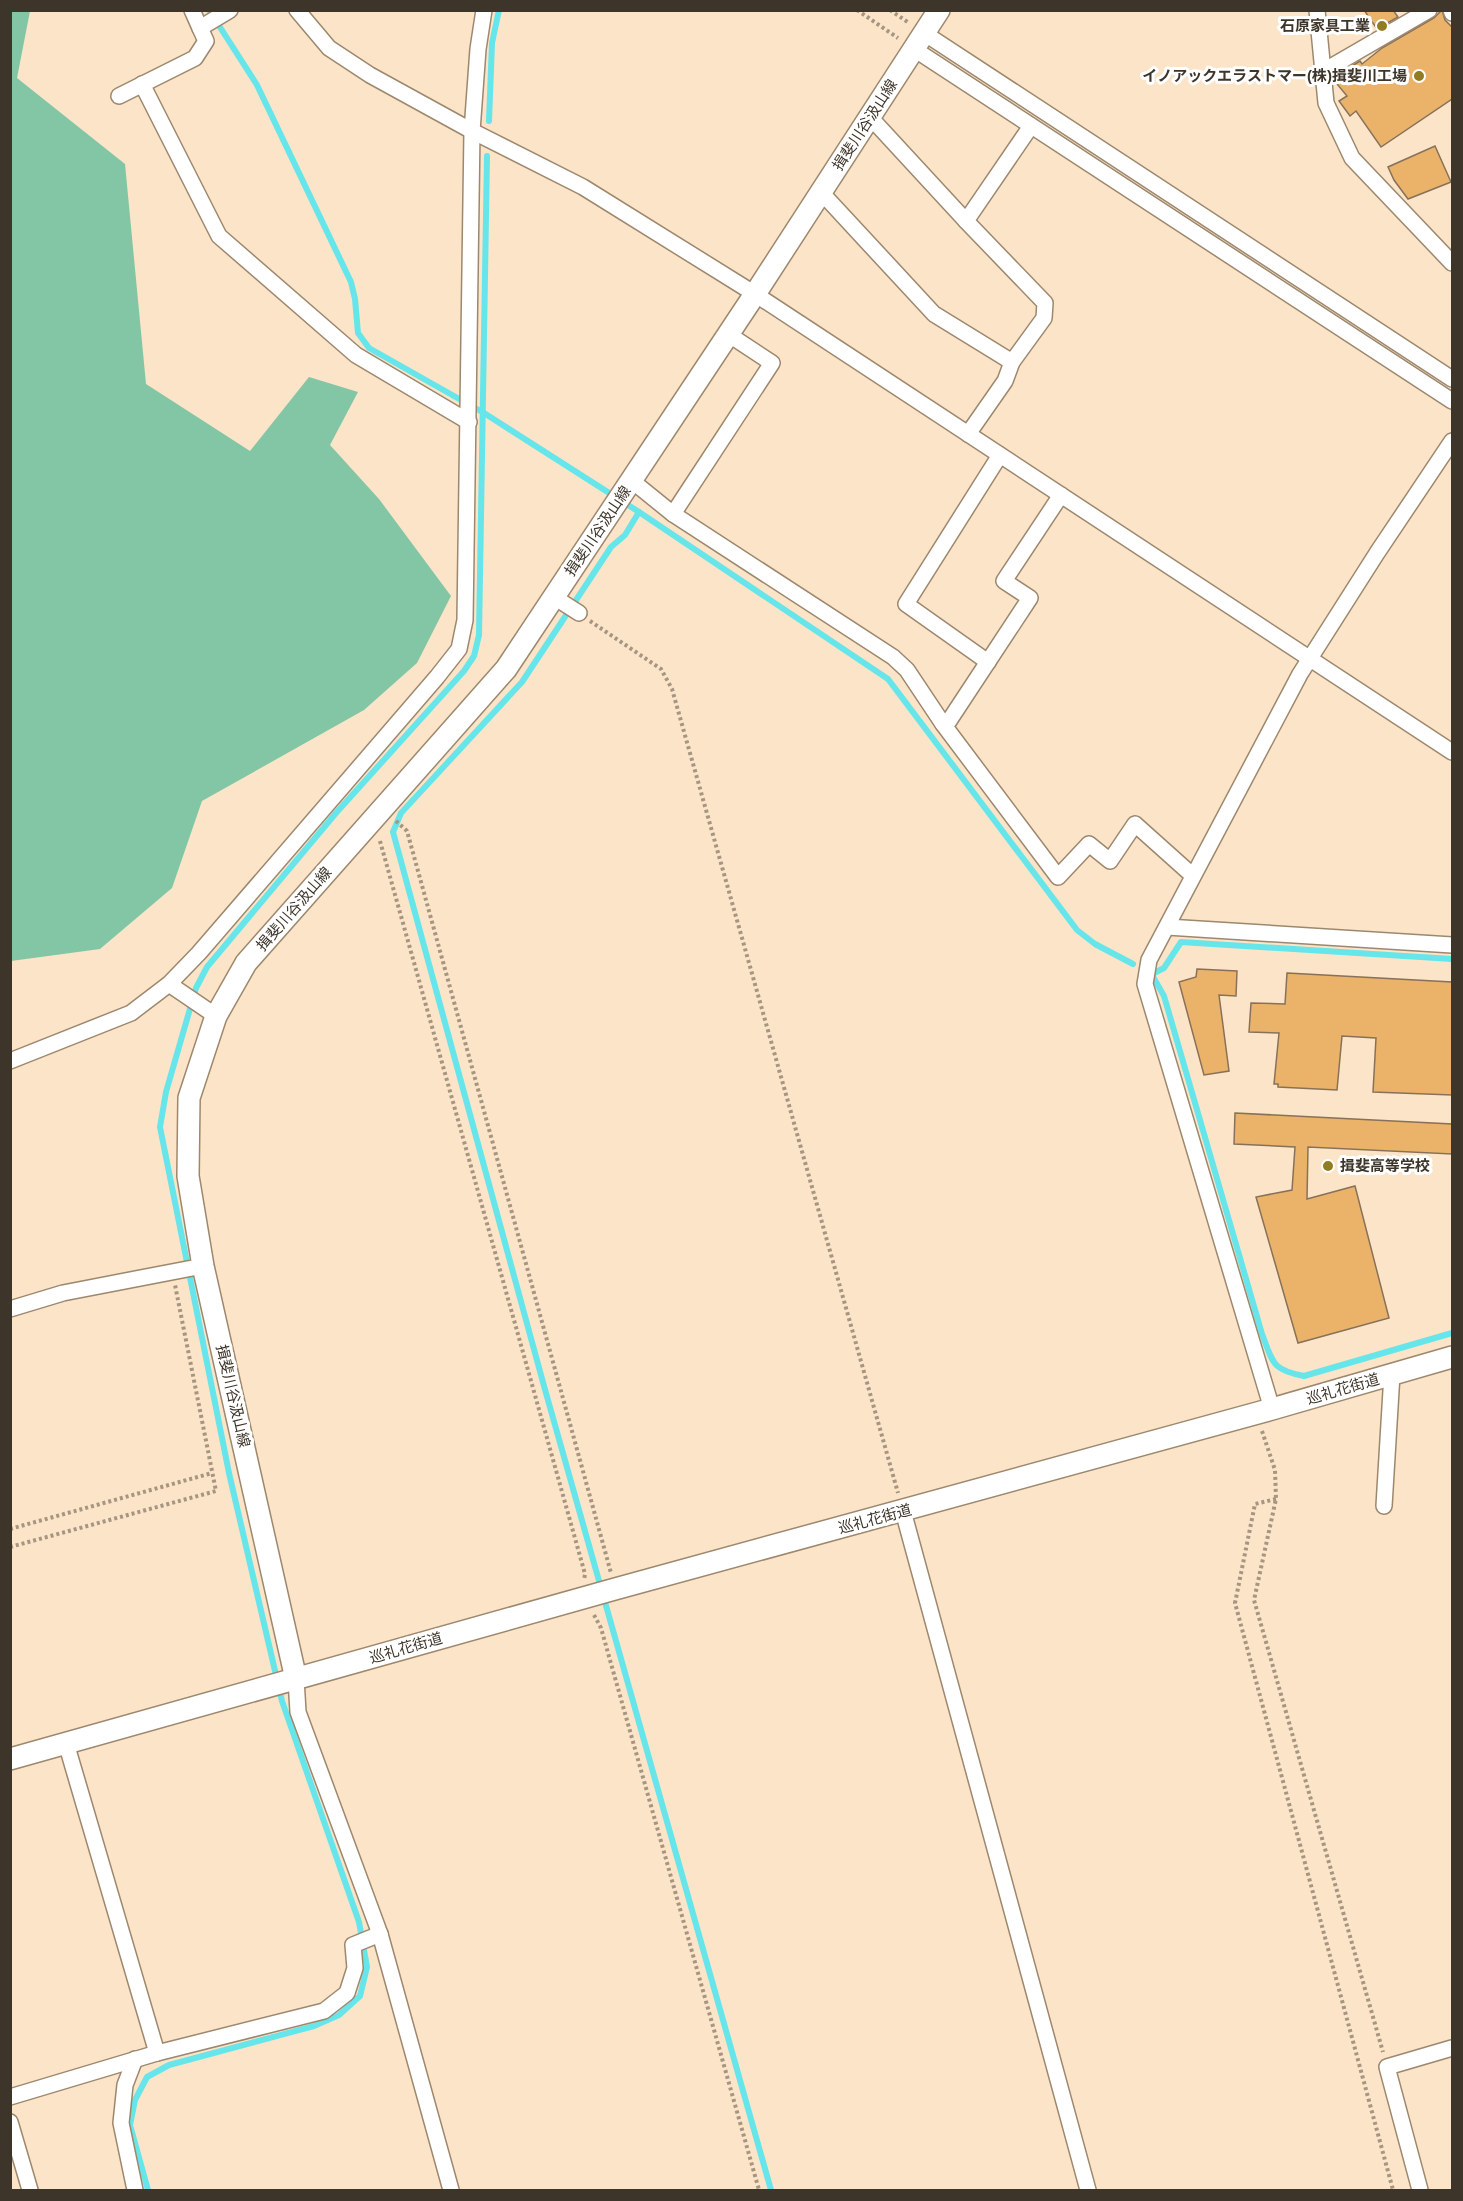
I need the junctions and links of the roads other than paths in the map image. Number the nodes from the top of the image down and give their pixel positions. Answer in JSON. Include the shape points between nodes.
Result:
{"nodes":[{"id":1,"x":192,"y":10,"type":"edge"},
{"id":2,"x":230,"y":10,"type":"edge"},
{"id":3,"x":297,"y":10,"type":"edge"},
{"id":4,"x":484,"y":10,"type":"edge"},
{"id":5,"x":939,"y":10,"type":"edge"},
{"id":6,"x":1317,"y":10,"type":"edge"},
{"id":7,"x":1429,"y":10,"type":"edge"},
{"id":8,"x":201,"y":28,"type":"junction"},
{"id":9,"x":919,"y":41,"type":"junction"},
{"id":10,"x":1322,"y":72,"type":"junction"},
{"id":11,"x":142,"y":84,"type":"junction"},
{"id":12,"x":119,"y":96,"type":"dead end"},
{"id":13,"x":870,"y":117,"type":"junction"},
{"id":14,"x":1031,"y":126,"type":"junction"},
{"id":15,"x":472,"y":131,"type":"junction"},
{"id":16,"x":821,"y":192,"type":"junction"},
{"id":17,"x":966,"y":221,"type":"junction"},
{"id":18,"x":1452,"y":263,"type":"edge"},
{"id":19,"x":755,"y":294,"type":"junction"},
{"id":20,"x":728,"y":334,"type":"junction"},
{"id":21,"x":1012,"y":362,"type":"junction"},
{"id":22,"x":1452,"y":379,"type":"edge"},
{"id":23,"x":1452,"y":401,"type":"edge"},
{"id":24,"x":469,"y":422,"type":"junction"},
{"id":25,"x":968,"y":434,"type":"junction"},
{"id":26,"x":1452,"y":441,"type":"edge"},
{"id":27,"x":1000,"y":455,"type":"junction"},
{"id":28,"x":632,"y":480,"type":"junction"},
{"id":29,"x":1061,"y":495,"type":"junction"},
{"id":30,"x":673,"y":514,"type":"junction"},
{"id":31,"x":554,"y":597,"type":"junction"},
{"id":32,"x":579,"y":613,"type":"road end"},
{"id":33,"x":1310,"y":658,"type":"junction"},
{"id":34,"x":988,"y":662,"type":"junction"},
{"id":35,"x":944,"y":724,"type":"junction"},
{"id":36,"x":1452,"y":752,"type":"edge"},
{"id":37,"x":1192,"y":875,"type":"junction"},
{"id":38,"x":1167,"y":927,"type":"junction"},
{"id":39,"x":1452,"y":945,"type":"edge"},
{"id":40,"x":169,"y":984,"type":"junction"},
{"id":41,"x":216,"y":1016,"type":"junction"},
{"id":42,"x":10,"y":1061,"type":"edge"},
{"id":43,"x":203,"y":1266,"type":"junction"},
{"id":44,"x":10,"y":1309,"type":"edge"},
{"id":45,"x":1452,"y":1357,"type":"edge"},
{"id":46,"x":1392,"y":1374,"type":"junction"},
{"id":47,"x":1264,"y":1411,"type":"junction"},
{"id":48,"x":1384,"y":1506,"type":"dead end"},
{"id":49,"x":903,"y":1511,"type":"junction"},
{"id":50,"x":297,"y":1680,"type":"junction"},
{"id":51,"x":66,"y":1743,"type":"junction"},
{"id":52,"x":10,"y":1758,"type":"edge"},
{"id":53,"x":380,"y":1934,"type":"junction"},
{"id":54,"x":1452,"y":2048,"type":"edge"},
{"id":55,"x":157,"y":2053,"type":"junction"},
{"id":56,"x":135,"y":2060,"type":"junction"},
{"id":57,"x":10,"y":2097,"type":"edge"},
{"id":58,"x":10,"y":2122,"type":"edge"},
{"id":59,"x":30,"y":2190,"type":"edge"},
{"id":60,"x":135,"y":2190,"type":"edge"},
{"id":61,"x":451,"y":2190,"type":"edge"},
{"id":62,"x":1088,"y":2190,"type":"edge"},
{"id":63,"x":1420,"y":2190,"type":"edge"}],
"edges":[{"from":1,"to":8,"type":"street"},
{"from":2,"to":8,"type":"street"},
{"from":3,"to":15,"type":"street","via":[[329,48]]},
{"from":4,"to":15,"type":"street","via":[[477,49]]},
{"from":5,"to":9,"type":"main road","name":"揖斐川谷汲山線"},
{"from":6,"to":10,"type":"street"},
{"from":7,"to":10,"type":"street"},
{"from":8,"to":11,"type":"street","via":[[206,41],[195,58]]},
{"from":9,"to":13,"type":"main road","name":"揖斐川谷汲山線"},
{"from":9,"to":14,"type":"street"},
{"from":9,"to":22,"type":"street"},
{"from":10,"to":18,"type":"street","via":[[1326,103],[1352,158]]},
{"from":11,"to":12,"type":"street"},
{"from":11,"to":24,"type":"street","via":[[219,236],[356,355]]},
{"from":13,"to":16,"type":"main road","name":"揖斐川谷汲山線"},
{"from":13,"to":17,"type":"street"},
{"from":14,"to":17,"type":"street"},
{"from":14,"to":23,"type":"street"},
{"from":15,"to":19,"type":"street","via":[[583,187]]},
{"from":15,"to":24,"type":"street"},
{"from":16,"to":19,"type":"main road","name":"揖斐川谷汲山線"},
{"from":16,"to":21,"type":"street","via":[[934,314]]},
{"from":17,"to":21,"type":"street","via":[[1045,303],[1044,318]]},
{"from":19,"to":20,"type":"main road","name":"揖斐川谷汲山線"},
{"from":19,"to":25,"type":"street"},
{"from":20,"to":28,"type":"main road","name":"揖斐川谷汲山線"},
{"from":20,"to":30,"type":"street","via":[[772,363]]},
{"from":21,"to":25,"type":"street","via":[[1005,381]]},
{"from":24,"to":40,"type":"street","via":[[465,620],[459,649],[379,746]]},
{"from":25,"to":27,"type":"street"},
{"from":26,"to":33,"type":"street"},
{"from":27,"to":29,"type":"street"},
{"from":27,"to":34,"type":"street","via":[[906,604]]},
{"from":28,"to":30,"type":"street"},
{"from":28,"to":31,"type":"main road","name":"揖斐川谷汲山線"},
{"from":29,"to":33,"type":"street"},
{"from":29,"to":34,"type":"street","via":[[1004,581],[1030,598]]},
{"from":30,"to":35,"type":"street","via":[[893,657],[907,670]]},
{"from":31,"to":32,"type":"street"},
{"from":31,"to":41,"type":"main road","name":"揖斐川谷汲山線","via":[[506,669],[246,963]]},
{"from":33,"to":36,"type":"street"},
{"from":33,"to":37,"type":"street"},
{"from":34,"to":35,"type":"street"},
{"from":35,"to":37,"type":"street","via":[[1058,877],[1089,844],[1110,861],[1135,824]]},
{"from":37,"to":38,"type":"street"},
{"from":38,"to":39,"type":"street"},
{"from":38,"to":47,"type":"street","via":[[1149,960],[1145,984]]},
{"from":40,"to":41,"type":"street"},
{"from":40,"to":42,"type":"street","via":[[131,1013]]},
{"from":41,"to":43,"type":"main road","name":"揖斐川谷汲山線","via":[[189,1098],[188,1176]]},
{"from":43,"to":44,"type":"street","via":[[63,1293]]},
{"from":43,"to":50,"type":"main road","name":"揖斐川谷汲山線"},
{"from":45,"to":46,"type":"main road","name":"巡礼花街道"},
{"from":46,"to":47,"type":"main road","name":"巡礼花街道"},
{"from":46,"to":48,"type":"street"},
{"from":47,"to":49,"type":"main road","name":"巡礼花街道"},
{"from":49,"to":50,"type":"main road","name":"巡礼花街道"},
{"from":49,"to":62,"type":"street"},
{"from":50,"to":51,"type":"main road"},
{"from":50,"to":53,"type":"street","via":[[298,1712]]},
{"from":51,"to":52,"type":"main road"},
{"from":51,"to":55,"type":"street"},
{"from":53,"to":55,"type":"street","via":[[353,1945],[354,1968],[347,1993],[324,2011]]},
{"from":53,"to":61,"type":"street"},
{"from":54,"to":63,"type":"street","via":[[1387,2067]]},
{"from":55,"to":56,"type":"street"},
{"from":56,"to":57,"type":"street"},
{"from":56,"to":60,"type":"street","via":[[125,2085],[120,2123]]},
{"from":58,"to":59,"type":"street"}]}
